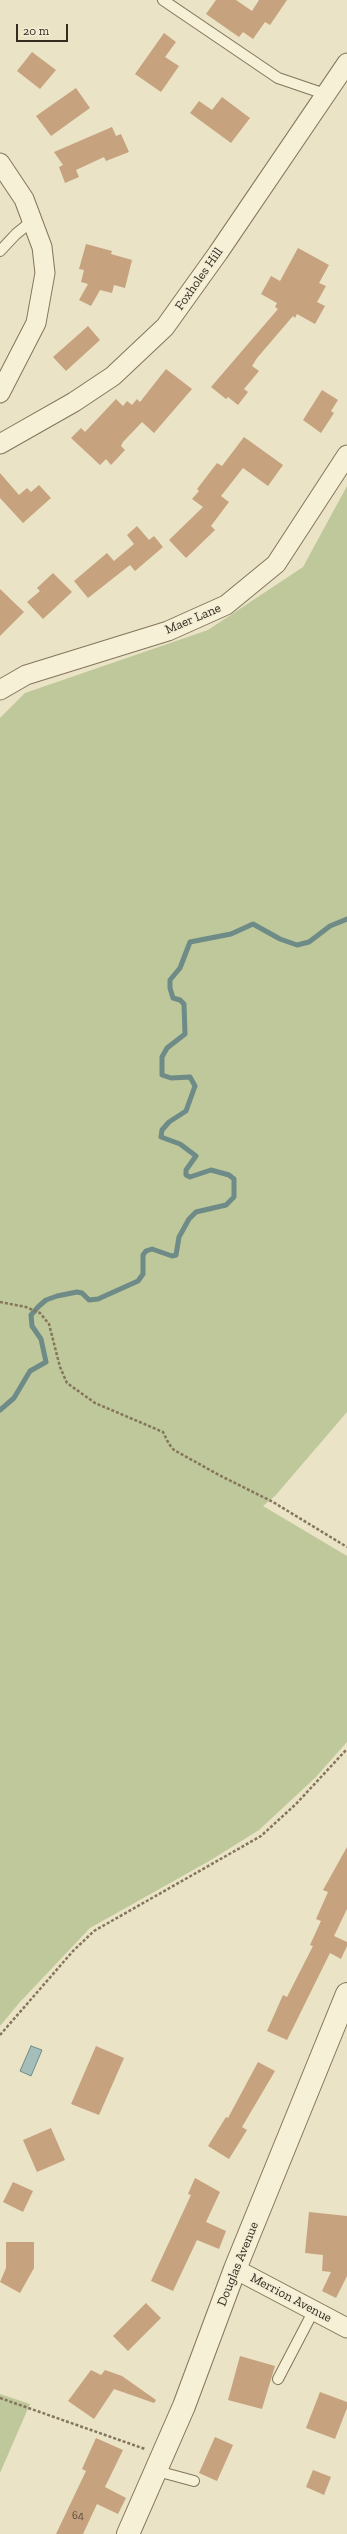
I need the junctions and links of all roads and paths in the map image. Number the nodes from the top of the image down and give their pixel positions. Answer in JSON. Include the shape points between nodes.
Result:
{"nodes":[{"id":1,"x":164,"y":0,"type":"edge"},
{"id":2,"x":347,"y":63,"type":"edge"},
{"id":3,"x":325,"y":94,"type":"junction"},
{"id":4,"x":0,"y":163,"type":"edge"},
{"id":5,"x":32,"y":221,"type":"junction"},
{"id":6,"x":0,"y":251,"type":"edge"},
{"id":7,"x":0,"y":393,"type":"edge"},
{"id":8,"x":0,"y":444,"type":"edge"},
{"id":9,"x":347,"y":455,"type":"edge"},
{"id":10,"x":0,"y":690,"type":"edge"},
{"id":11,"x":0,"y":1302,"type":"edge"},
{"id":12,"x":347,"y":1547,"type":"edge"},
{"id":13,"x":347,"y":1749,"type":"edge"},
{"id":14,"x":347,"y":1994,"type":"edge"},
{"id":15,"x":0,"y":2035,"type":"edge"},
{"id":16,"x":235,"y":2269,"type":"junction"},
{"id":17,"x":314,"y":2310,"type":"junction"},
{"id":18,"x":347,"y":2328,"type":"edge"},
{"id":19,"x":278,"y":2379,"type":"dead end"},
{"id":20,"x":0,"y":2398,"type":"edge"},
{"id":21,"x":160,"y":2463,"type":"junction"},
{"id":22,"x":194,"y":2481,"type":"dead end"},
{"id":23,"x":128,"y":2534,"type":"edge"}],
"edges":[{"from":1,"to":3,"type":"lane","via":[[278,78]]},
{"from":2,"to":3,"type":"street","name":"Foxholes Hill"},
{"from":3,"to":8,"type":"street","name":"Foxholes Hill","via":[[165,327],[113,376],[74,402]]},
{"from":4,"to":5,"type":"street","via":[[24,199]]},
{"from":5,"to":6,"type":"lane"},
{"from":5,"to":7,"type":"street","via":[[42,248],[45,272],[36,323]]},
{"from":9,"to":10,"type":"street","name":"Maer Lane","via":[[276,564],[226,605],[168,631],[26,675]]},
{"from":11,"to":12,"type":"path","via":[[26,1307],[40,1313],[49,1324],[60,1367],[68,1383],[95,1403],[163,1432],[174,1450],[274,1502]]},
{"from":13,"to":15,"type":"path","via":[[296,1804],[261,1836],[94,1931],[73,1951]]},
{"from":14,"to":16,"type":"street","name":"Douglas Avenue"},
{"from":16,"to":17,"type":"street","name":"Merrion Avenue"},
{"from":16,"to":21,"type":"street","name":"Douglas Avenue"},
{"from":17,"to":18,"type":"street","name":"Merrion Avenue"},
{"from":17,"to":19,"type":"lane"},
{"from":20,"to":21,"type":"path"},
{"from":21,"to":22,"type":"lane"},
{"from":21,"to":23,"type":"street","name":"Douglas Avenue"}]}
